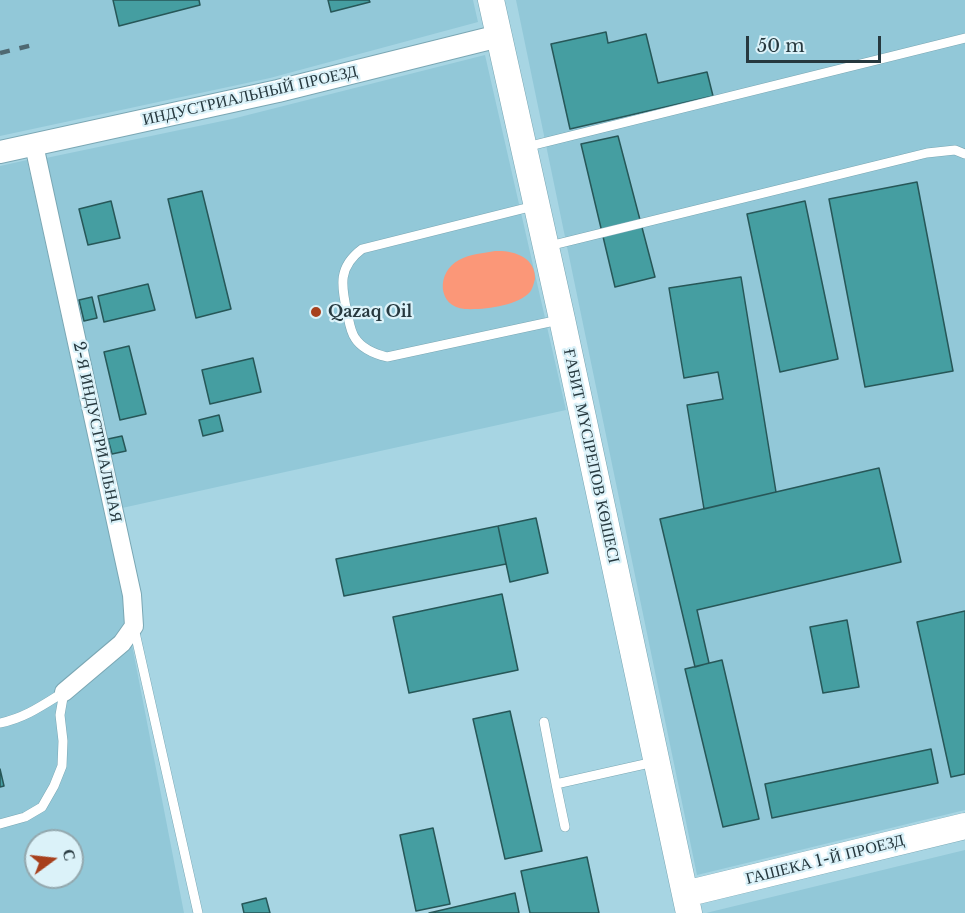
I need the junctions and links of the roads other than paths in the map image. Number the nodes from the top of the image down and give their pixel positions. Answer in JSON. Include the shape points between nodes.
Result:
{"nodes":[{"id":1,"x":491,"y":0,"type":"edge"},
{"id":2,"x":499,"y":36,"type":"junction"},
{"id":3,"x":965,"y":38,"type":"edge"},
{"id":4,"x":34,"y":145,"type":"junction"},
{"id":5,"x":524,"y":148,"type":"junction"},
{"id":6,"x":0,"y":152,"type":"edge"},
{"id":7,"x":965,"y":154,"type":"edge"},
{"id":8,"x":537,"y":205,"type":"junction"},
{"id":9,"x":546,"y":247,"type":"junction"},
{"id":10,"x":562,"y":319,"type":"junction"},
{"id":11,"x":134,"y":626,"type":"junction"},
{"id":12,"x":64,"y":692,"type":"junction"},
{"id":13,"x":544,"y":722,"type":"dead end"},
{"id":14,"x":0,"y":723,"type":"edge"},
{"id":15,"x":656,"y":761,"type":"junction"},
{"id":16,"x":556,"y":784,"type":"junction"},
{"id":17,"x":0,"y":824,"type":"edge"},
{"id":18,"x":965,"y":826,"type":"edge"},
{"id":19,"x":565,"y":827,"type":"dead end"},
{"id":20,"x":687,"y":904,"type":"edge"},
{"id":21,"x":198,"y":913,"type":"edge"}],
"edges":[{"from":1,"to":2,"type":"main road","name":"ҒАБИТ МҮСІРЕПОВ КӨШЕСІ"},
{"from":2,"to":4,"type":"street","name":"ИНДУСТРИАЛЬНЫЙ ПРОЕЗД","via":[[278,92]]},
{"from":2,"to":5,"type":"main road","name":"ҒАБИТ МҮСІРЕПОВ КӨШЕСІ"},
{"from":3,"to":5,"type":"lane"},
{"from":4,"to":6,"type":"street","name":"ИНДУСТРИАЛЬНЫЙ ПРОЕЗД"},
{"from":4,"to":11,"type":"street","name":"2-Я ИНДУСТРИАЛЬНАЯ","via":[[132,595]]},
{"from":5,"to":8,"type":"main road","name":"ҒАБИТ МҮСІРЕПОВ КӨШЕСІ"},
{"from":7,"to":9,"type":"lane","via":[[955,150],[927,153]]},
{"from":8,"to":9,"type":"main road","name":"ҒАБИТ МҮСІРЕПОВ КӨШЕСІ"},
{"from":8,"to":10,"type":"lane","via":[[362,249],[344,271],[342,290],[355,338],[370,351],[387,357]]},
{"from":9,"to":10,"type":"main road","name":"ҒАБИТ МҮСІРЕПОВ КӨШЕСІ"},
{"from":10,"to":15,"type":"main road","name":"ҒАБИТ МҮСІРЕПОВ КӨШЕСІ"},
{"from":11,"to":12,"type":"street","via":[[122,643]]},
{"from":11,"to":21,"type":"lane"},
{"from":12,"to":14,"type":"lane","via":[[17,720]]},
{"from":12,"to":17,"type":"lane","via":[[60,715],[62,766],[54,786],[42,807]]},
{"from":13,"to":16,"type":"lane"},
{"from":15,"to":16,"type":"lane"},
{"from":15,"to":20,"type":"main road","name":"ҒАБИТ МҮСІРЕПОВ КӨШЕСІ"},
{"from":16,"to":19,"type":"lane"},
{"from":18,"to":20,"type":"main road","name":"ГАШЕКА 1-Й ПРОЕЗД"}]}
